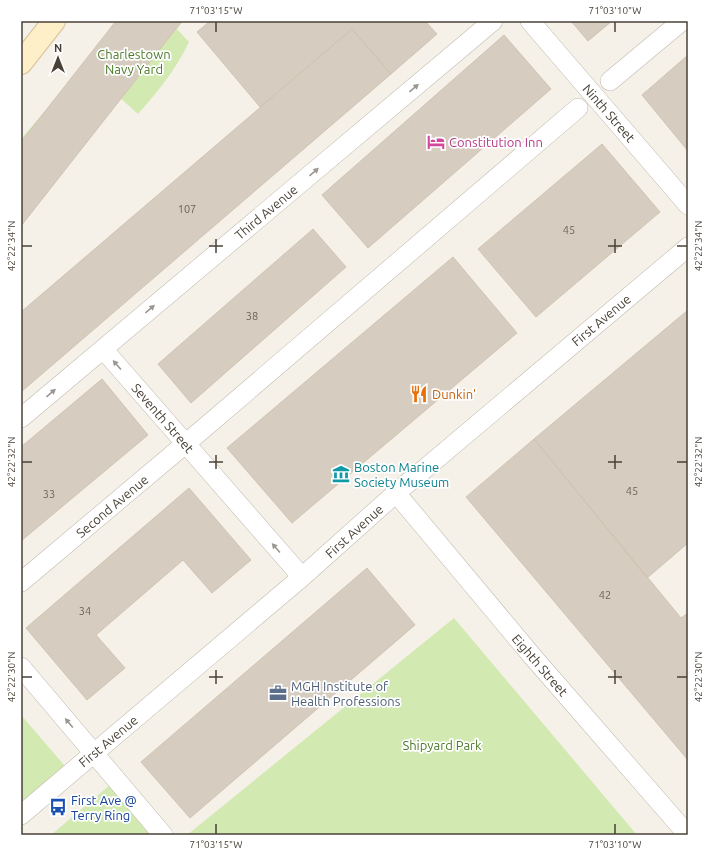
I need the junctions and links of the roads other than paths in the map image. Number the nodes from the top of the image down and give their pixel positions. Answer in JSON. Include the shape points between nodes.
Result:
{"nodes":[{"id":1,"x":54,"y":21,"type":"edge"},
{"id":2,"x":493,"y":21,"type":"edge"},
{"id":3,"x":530,"y":21,"type":"edge"},
{"id":4,"x":682,"y":21,"type":"edge"},
{"id":5,"x":21,"y":63,"type":"edge"},
{"id":6,"x":610,"y":81,"type":"dead end"},
{"id":7,"x":578,"y":108,"type":"dead end"},
{"id":8,"x":688,"y":205,"type":"edge"},
{"id":9,"x":688,"y":247,"type":"edge"},
{"id":10,"x":103,"y":349,"type":"junction"},
{"id":11,"x":21,"y":418,"type":"edge"},
{"id":12,"x":186,"y":444,"type":"junction"},
{"id":13,"x":396,"y":493,"type":"junction"},
{"id":14,"x":302,"y":577,"type":"junction"},
{"id":15,"x":21,"y":582,"type":"edge"},
{"id":16,"x":21,"y":667,"type":"edge"},
{"id":17,"x":94,"y":753,"type":"junction"},
{"id":18,"x":21,"y":815,"type":"edge"},
{"id":19,"x":163,"y":835,"type":"edge"},
{"id":20,"x":688,"y":835,"type":"edge"}],
"edges":[{"from":1,"to":5,"type":"main road"},
{"from":10,"to":2,"type":"street","name":"Third Avenue","one_way":true},
{"from":3,"to":8,"type":"street","name":"Ninth Street"},
{"from":4,"to":6,"type":"street"},
{"from":7,"to":12,"type":"street","name":"Second Avenue"},
{"from":9,"to":13,"type":"street","name":"First Avenue"},
{"from":11,"to":10,"type":"street","name":"Third Avenue","one_way":true},
{"from":12,"to":10,"type":"street","name":"Seventh Street","one_way":true},
{"from":14,"to":12,"type":"street","name":"Seventh Street","one_way":true},
{"from":12,"to":15,"type":"street","name":"Second Avenue"},
{"from":13,"to":14,"type":"street","name":"First Avenue"},
{"from":13,"to":20,"type":"street","name":"Eighth Street","via":[[533,657]]},
{"from":14,"to":17,"type":"street","name":"First Avenue"},
{"from":17,"to":16,"type":"street","one_way":true},
{"from":17,"to":18,"type":"street","name":"First Avenue"},
{"from":17,"to":19,"type":"street"}]}
